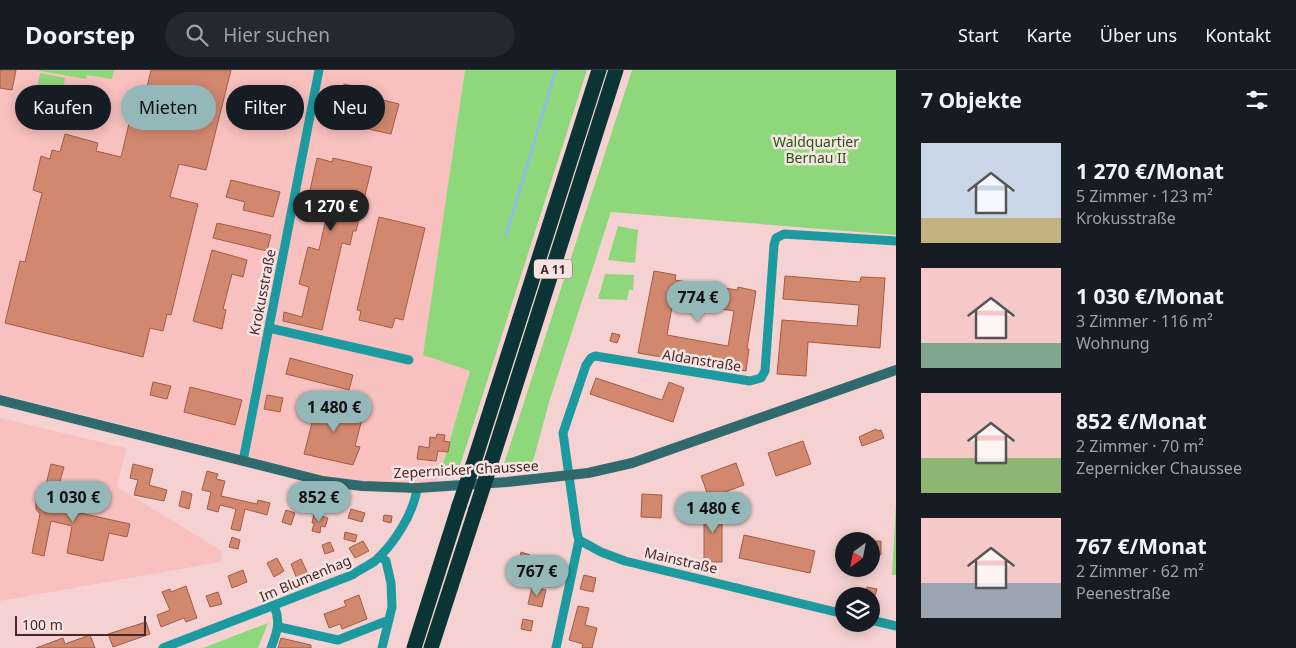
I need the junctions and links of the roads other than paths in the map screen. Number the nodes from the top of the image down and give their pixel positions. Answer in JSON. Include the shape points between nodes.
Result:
{"nodes":[{"id":1,"x":319,"y":70,"type":"edge"},
{"id":2,"x":600,"y":70,"type":"edge"},
{"id":3,"x":616,"y":70,"type":"edge"},
{"id":4,"x":896,"y":241,"type":"edge"},
{"id":5,"x":269,"y":328,"type":"junction"},
{"id":6,"x":409,"y":360,"type":"dead end"},
{"id":7,"x":896,"y":370,"type":"edge"},
{"id":8,"x":0,"y":400,"type":"edge"},
{"id":9,"x":243,"y":461,"type":"junction"},
{"id":10,"x":569,"y":476,"type":"junction"},
{"id":11,"x":417,"y":488,"type":"junction"},
{"id":12,"x":579,"y":540,"type":"junction"},
{"id":13,"x":380,"y":556,"type":"junction"},
{"id":14,"x":274,"y":606,"type":"junction"},
{"id":15,"x":835,"y":612,"type":"edge"},
{"id":16,"x":389,"y":620,"type":"junction"},
{"id":17,"x":880,"y":622,"type":"edge"},
{"id":18,"x":279,"y":626,"type":"junction"},
{"id":19,"x":896,"y":626,"type":"edge"},
{"id":20,"x":163,"y":648,"type":"edge"},
{"id":21,"x":271,"y":648,"type":"edge"},
{"id":22,"x":382,"y":648,"type":"edge"},
{"id":23,"x":414,"y":648,"type":"edge"},
{"id":24,"x":431,"y":648,"type":"edge"},
{"id":25,"x":556,"y":648,"type":"edge"}],
"edges":[{"from":1,"to":5,"type":"street","name":"Krokusstraße"},
{"from":2,"to":23,"type":"highway","number":"A 11","bridge":true},
{"from":3,"to":24,"type":"highway","number":"A 11","bridge":true},
{"from":4,"to":10,"type":"street","name":"Aldanstraße","via":[[784,234],[776,238],[765,371],[756,380],[591,358],[564,428]]},
{"from":5,"to":6,"type":"street"},
{"from":5,"to":9,"type":"street","name":"Krokusstraße"},
{"from":7,"to":10,"type":"main road","name":"Zepernicker Chaussee","via":[[632,463]]},
{"from":8,"to":9,"type":"main road","name":"Zepernicker Chaussee"},
{"from":9,"to":11,"type":"main road","name":"Zepernicker Chaussee","via":[[342,484]]},
{"from":10,"to":11,"type":"main road","name":"Zepernicker Chaussee"},
{"from":10,"to":12,"type":"street"},
{"from":11,"to":13,"type":"street","name":"Im Blumenhag","via":[[411,512]]},
{"from":12,"to":15,"type":"street","name":"Mainstraße","via":[[625,561]]},
{"from":12,"to":25,"type":"street"},
{"from":13,"to":14,"type":"street","name":"Im Blumenhag","via":[[352,575]]},
{"from":13,"to":16,"type":"street","via":[[386,561],[391,583]]},
{"from":14,"to":18,"type":"street"},
{"from":14,"to":20,"type":"street","name":"Im Blumenhag"},
{"from":16,"to":18,"type":"street","via":[[338,640]]},
{"from":16,"to":22,"type":"street"},
{"from":17,"to":19,"type":"street"},
{"from":18,"to":21,"type":"street"}]}
